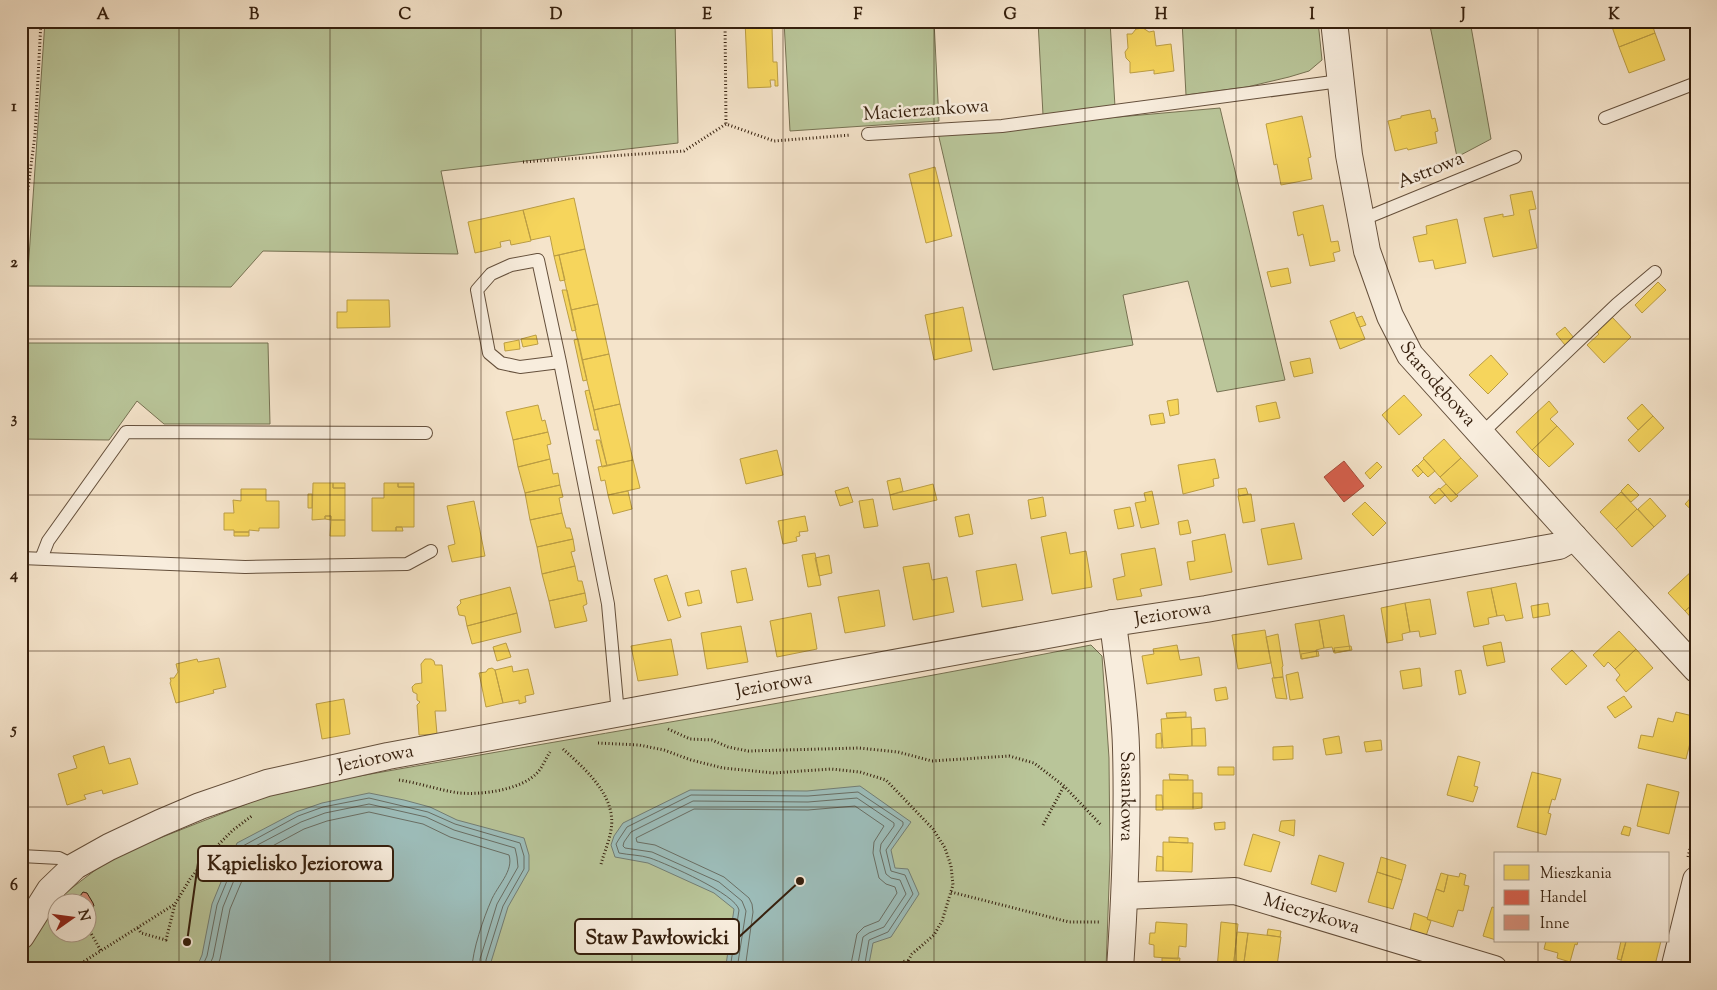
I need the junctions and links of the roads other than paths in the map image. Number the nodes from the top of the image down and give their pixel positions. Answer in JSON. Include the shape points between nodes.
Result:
{"nodes":[{"id":1,"x":1334,"y":21,"type":"edge"},
{"id":2,"x":1340,"y":81,"type":"junction"},
{"id":3,"x":1696,"y":83,"type":"edge"},
{"id":4,"x":1605,"y":118,"type":"dead end"},
{"id":5,"x":868,"y":134,"type":"road end"},
{"id":6,"x":1515,"y":157,"type":"dead end"},
{"id":7,"x":1361,"y":220,"type":"junction"},
{"id":8,"x":1655,"y":272,"type":"dead end"},
{"id":9,"x":560,"y":362,"type":"junction"},
{"id":10,"x":426,"y":433,"type":"dead end"},
{"id":11,"x":1481,"y":434,"type":"junction"},
{"id":12,"x":1574,"y":537,"type":"junction"},
{"id":13,"x":431,"y":551,"type":"dead end"},
{"id":14,"x":21,"y":558,"type":"edge"},
{"id":15,"x":41,"y":558,"type":"junction"},
{"id":16,"x":1113,"y":623,"type":"junction"},
{"id":17,"x":1696,"y":670,"type":"edge"},
{"id":18,"x":618,"y":714,"type":"junction"},
{"id":19,"x":21,"y":856,"type":"edge"},
{"id":20,"x":75,"y":866,"type":"junction"},
{"id":21,"x":1696,"y":880,"type":"edge"},
{"id":22,"x":1125,"y":896,"type":"junction"},
{"id":23,"x":21,"y":936,"type":"edge"},
{"id":24,"x":1120,"y":969,"type":"edge"},
{"id":25,"x":1494,"y":969,"type":"edge"},
{"id":26,"x":1674,"y":969,"type":"edge"}],
"edges":[{"from":1,"to":2,"type":"street","name":"Starodębowa"},
{"from":2,"to":5,"type":"lane","name":"Macierzankowa","via":[[1002,126]]},
{"from":2,"to":7,"type":"street","name":"Starodębowa"},
{"from":3,"to":4,"type":"lane"},
{"from":6,"to":7,"type":"lane","name":"Astrowa"},
{"from":7,"to":11,"type":"street","name":"Starodębowa","via":[[1367,251],[1390,316],[1410,355]]},
{"from":8,"to":11,"type":"lane"},
{"from":9,"to":9,"type":"lane","via":[[538,260],[511,265],[491,274],[477,290],[489,353],[501,363],[520,367]]},
{"from":9,"to":18,"type":"lane","via":[[608,604]]},
{"from":10,"to":15,"type":"lane","via":[[126,432],[48,541]]},
{"from":11,"to":12,"type":"street","name":"Starodębowa"},
{"from":12,"to":16,"type":"street","name":"Jeziorowa","via":[[1559,546]]},
{"from":12,"to":17,"type":"street","name":"Starodębowa"},
{"from":13,"to":15,"type":"lane","via":[[407,564],[245,566]]},
{"from":14,"to":15,"type":"lane"},
{"from":16,"to":18,"type":"street","name":"Jeziorowa"},
{"from":16,"to":22,"type":"street","name":"Sasankowa","via":[[1126,747]]},
{"from":18,"to":20,"type":"street","name":"Jeziorowa","via":[[388,756],[267,783],[160,823]]},
{"from":19,"to":20,"type":"lane","via":[[59,858]]},
{"from":20,"to":23,"type":"street","name":"Jeziorowa","via":[[50,890]]},
{"from":21,"to":26,"type":"street"},
{"from":22,"to":24,"type":"street","name":"Sasankowa"},
{"from":22,"to":25,"type":"street","name":"Mieczykowa","via":[[1235,891]]}]}
